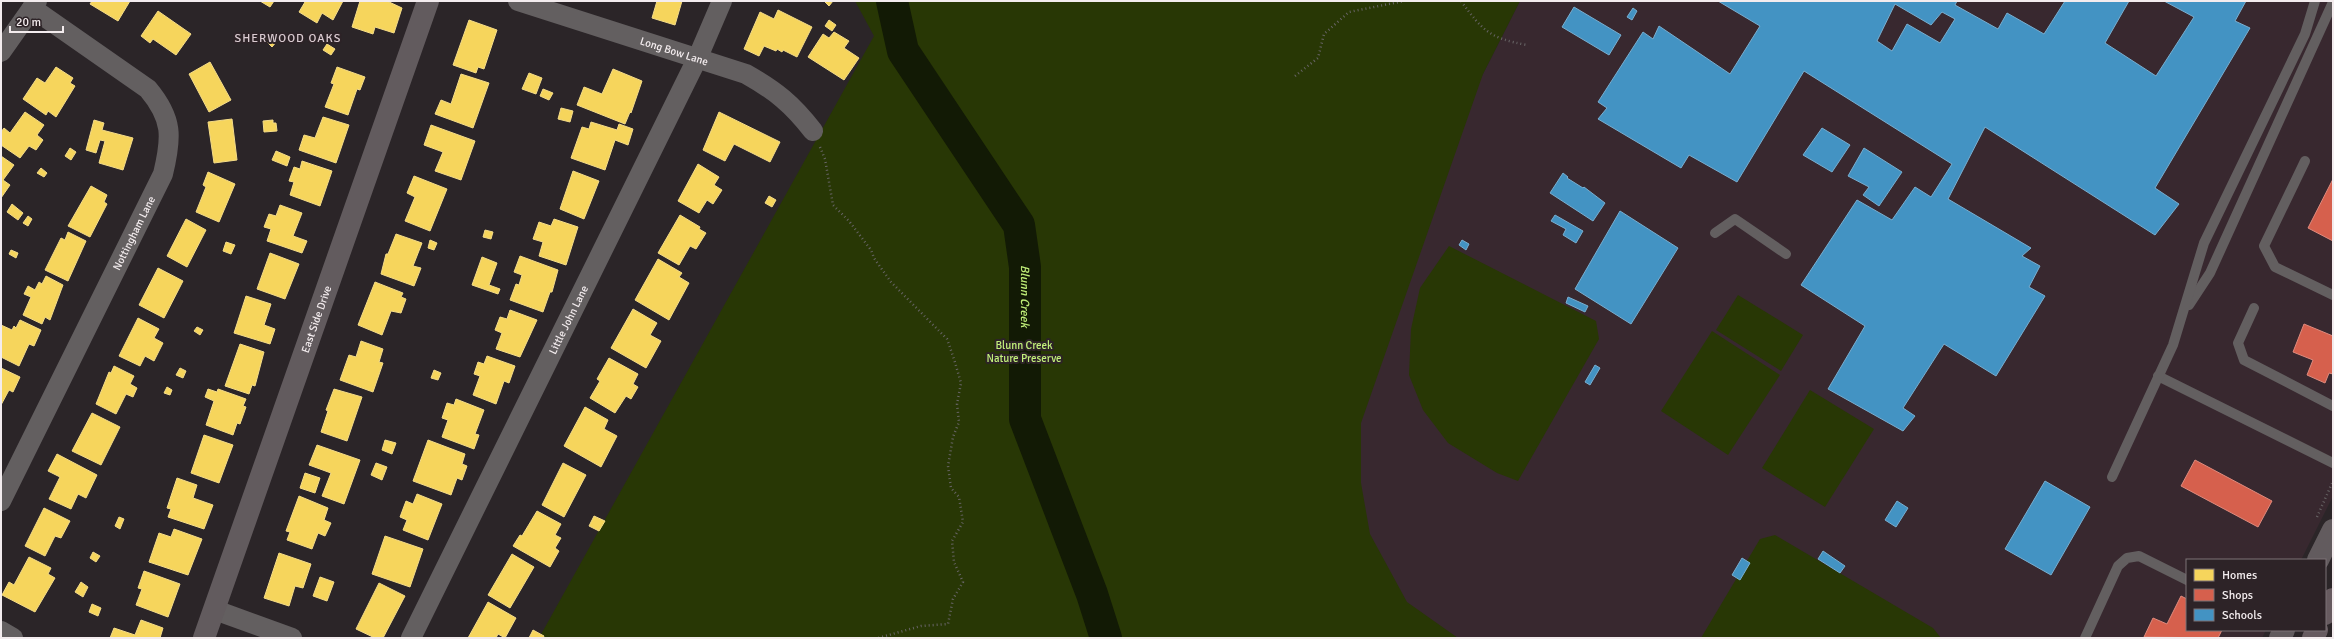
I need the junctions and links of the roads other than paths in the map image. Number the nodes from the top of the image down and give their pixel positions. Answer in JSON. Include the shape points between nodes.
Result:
{"nodes":[{"id":1,"x":428,"y":1,"type":"edge"},
{"id":2,"x":518,"y":1,"type":"edge"},
{"id":3,"x":722,"y":1,"type":"edge"},
{"id":4,"x":2315,"y":1,"type":"edge"},
{"id":5,"x":2333,"y":2,"type":"edge"},
{"id":6,"x":35,"y":5,"type":"edge"},
{"id":7,"x":1,"y":52,"type":"edge"},
{"id":8,"x":698,"y":57,"type":"junction"},
{"id":9,"x":813,"y":131,"type":"road end"},
{"id":10,"x":2305,"y":161,"type":"dead end"},
{"id":11,"x":1715,"y":233,"type":"dead end"},
{"id":12,"x":1786,"y":254,"type":"dead end"},
{"id":13,"x":2333,"y":295,"type":"edge"},
{"id":14,"x":2254,"y":308,"type":"dead end"},
{"id":15,"x":2182,"y":317,"type":"junction"},
{"id":16,"x":2158,"y":376,"type":"junction"},
{"id":17,"x":2333,"y":406,"type":"edge"},
{"id":18,"x":2333,"y":463,"type":"edge"},
{"id":19,"x":2112,"y":477,"type":"dead end"},
{"id":20,"x":1,"y":501,"type":"edge"},
{"id":21,"x":2333,"y":530,"type":"edge"},
{"id":22,"x":2318,"y":559,"type":"edge"},
{"id":23,"x":2186,"y":580,"type":"edge"},
{"id":24,"x":2333,"y":599,"type":"edge"},
{"id":25,"x":215,"y":610,"type":"junction"},
{"id":26,"x":2326,"y":612,"type":"edge"},
{"id":27,"x":1,"y":631,"type":"edge"},
{"id":28,"x":13,"y":638,"type":"edge"},
{"id":29,"x":204,"y":638,"type":"edge"},
{"id":30,"x":292,"y":638,"type":"edge"},
{"id":31,"x":411,"y":638,"type":"edge"},
{"id":32,"x":2085,"y":638,"type":"edge"}],
"edges":[{"from":1,"to":25,"type":"street","name":"East Side Drive"},
{"from":2,"to":8,"type":"street","name":"Long Bow Lane"},
{"from":3,"to":8,"type":"street","name":"Little John Lane"},
{"from":4,"to":15,"type":"lane","via":[[2305,34],[2204,243]]},
{"from":5,"to":15,"type":"lane","via":[[2210,273]]},
{"from":6,"to":7,"type":"street"},
{"from":6,"to":20,"type":"street","name":"Nottingham Lane","via":[[148,89],[162,105],[168,126],[169,149],[163,174]]},
{"from":8,"to":9,"type":"street","name":"Long Bow Lane","via":[[746,74],[774,90],[800,114]]},
{"from":8,"to":31,"type":"street","name":"Little John Lane"},
{"from":10,"to":13,"type":"lane","via":[[2264,246],[2275,267]]},
{"from":11,"to":12,"type":"lane","via":[[1735,219]]},
{"from":14,"to":17,"type":"lane","via":[[2238,343],[2244,360]]},
{"from":15,"to":16,"type":"lane","via":[[2173,345]]},
{"from":16,"to":18,"type":"lane"},
{"from":16,"to":19,"type":"lane"},
{"from":21,"to":22,"type":"street"},
{"from":23,"to":32,"type":"lane","via":[[2139,556],[2127,558],[2118,566]]},
{"from":24,"to":26,"type":"highway"},
{"from":25,"to":29,"type":"street","name":"East Side Drive"},
{"from":25,"to":30,"type":"street"},
{"from":27,"to":28,"type":"street"}]}
